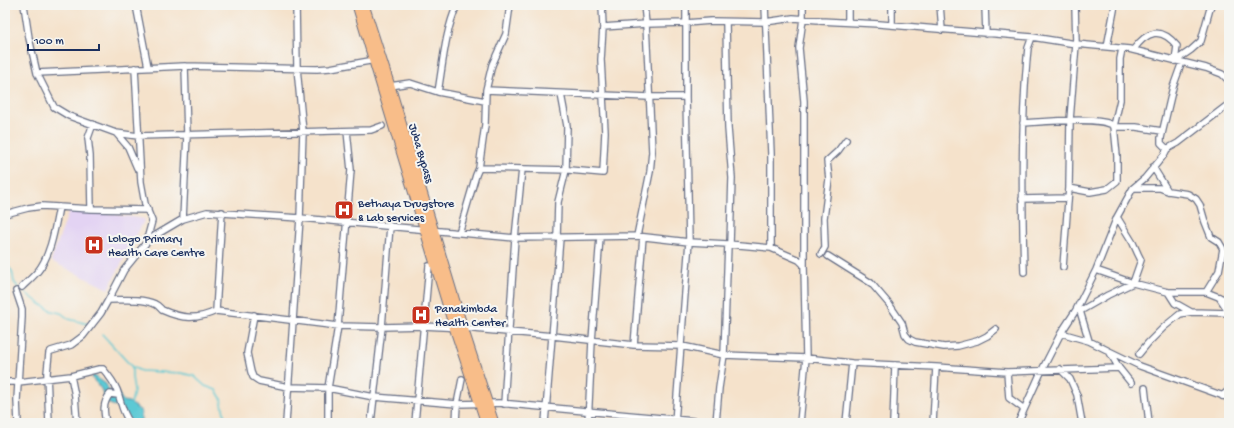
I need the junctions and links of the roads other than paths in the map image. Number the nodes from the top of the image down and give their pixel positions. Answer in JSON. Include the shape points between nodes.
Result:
{"nodes":[{"id":1,"x":24,"y":5,"type":"edge"},
{"id":2,"x":136,"y":5,"type":"edge"},
{"id":3,"x":296,"y":5,"type":"edge"},
{"id":4,"x":357,"y":5,"type":"edge"},
{"id":5,"x":364,"y":5,"type":"edge"},
{"id":6,"x":457,"y":5,"type":"edge"},
{"id":7,"x":510,"y":5,"type":"edge"},
{"id":8,"x":602,"y":5,"type":"edge"},
{"id":9,"x":644,"y":5,"type":"edge"},
{"id":10,"x":686,"y":5,"type":"edge"},
{"id":11,"x":765,"y":5,"type":"edge"},
{"id":12,"x":803,"y":5,"type":"edge"},
{"id":13,"x":848,"y":5,"type":"edge"},
{"id":14,"x":892,"y":5,"type":"edge"},
{"id":15,"x":940,"y":5,"type":"edge"},
{"id":16,"x":985,"y":5,"type":"edge"},
{"id":17,"x":1075,"y":5,"type":"edge"},
{"id":18,"x":1115,"y":5,"type":"edge"},
{"id":19,"x":1211,"y":5,"type":"edge"},
{"id":20,"x":804,"y":19,"type":"junction"},
{"id":21,"x":726,"y":22,"type":"junction"},
{"id":22,"x":765,"y":22,"type":"junction"},
{"id":23,"x":848,"y":22,"type":"junction"},
{"id":24,"x":686,"y":23,"type":"junction"},
{"id":25,"x":646,"y":24,"type":"junction"},
{"id":26,"x":892,"y":25,"type":"junction"},
{"id":27,"x":603,"y":28,"type":"junction"},
{"id":28,"x":942,"y":30,"type":"junction"},
{"id":29,"x":986,"y":34,"type":"junction"},
{"id":30,"x":1032,"y":38,"type":"junction"},
{"id":31,"x":1076,"y":44,"type":"junction"},
{"id":32,"x":1106,"y":48,"type":"junction"},
{"id":33,"x":1122,"y":49,"type":"junction"},
{"id":34,"x":1133,"y":50,"type":"junction"},
{"id":35,"x":377,"y":59,"type":"junction"},
{"id":36,"x":1176,"y":61,"type":"junction"},
{"id":37,"x":1182,"y":62,"type":"junction"},
{"id":38,"x":185,"y":66,"type":"junction"},
{"id":39,"x":148,"y":67,"type":"junction"},
{"id":40,"x":135,"y":68,"type":"junction"},
{"id":41,"x":297,"y":68,"type":"junction"},
{"id":42,"x":37,"y":73,"type":"junction"},
{"id":43,"x":1229,"y":81,"type":"edge"},
{"id":44,"x":390,"y":86,"type":"junction"},
{"id":45,"x":486,"y":90,"type":"junction"},
{"id":46,"x":438,"y":92,"type":"junction"},
{"id":47,"x":561,"y":94,"type":"junction"},
{"id":48,"x":603,"y":94,"type":"junction"},
{"id":49,"x":650,"y":97,"type":"junction"},
{"id":50,"x":686,"y":97,"type":"junction"},
{"id":51,"x":485,"y":101,"type":"junction"},
{"id":52,"x":1229,"y":104,"type":"edge"},
{"id":53,"x":1070,"y":120,"type":"junction"},
{"id":54,"x":1023,"y":123,"type":"junction"},
{"id":55,"x":93,"y":124,"type":"junction"},
{"id":56,"x":382,"y":126,"type":"dead end"},
{"id":57,"x":1114,"y":126,"type":"junction"},
{"id":58,"x":347,"y":131,"type":"junction"},
{"id":59,"x":1162,"y":131,"type":"junction"},
{"id":60,"x":303,"y":132,"type":"junction"},
{"id":61,"x":116,"y":133,"type":"junction"},
{"id":62,"x":188,"y":135,"type":"junction"},
{"id":63,"x":138,"y":136,"type":"junction"},
{"id":64,"x":846,"y":140,"type":"dead end"},
{"id":65,"x":1167,"y":149,"type":"junction"},
{"id":66,"x":1154,"y":167,"type":"junction"},
{"id":67,"x":479,"y":168,"type":"junction"},
{"id":68,"x":522,"y":169,"type":"junction"},
{"id":69,"x":566,"y":170,"type":"junction"},
{"id":70,"x":140,"y":174,"type":"junction"},
{"id":71,"x":1069,"y":188,"type":"junction"},
{"id":72,"x":1133,"y":188,"type":"junction"},
{"id":73,"x":1168,"y":191,"type":"junction"},
{"id":74,"x":1022,"y":198,"type":"junction"},
{"id":75,"x":1068,"y":198,"type":"junction"},
{"id":76,"x":59,"y":207,"type":"junction"},
{"id":77,"x":91,"y":209,"type":"junction"},
{"id":78,"x":148,"y":210,"type":"junction"},
{"id":79,"x":222,"y":212,"type":"junction"},
{"id":80,"x":5,"y":214,"type":"edge"},
{"id":81,"x":1117,"y":217,"type":"junction"},
{"id":82,"x":300,"y":218,"type":"junction"},
{"id":83,"x":183,"y":219,"type":"junction"},
{"id":84,"x":346,"y":223,"type":"junction"},
{"id":85,"x":390,"y":226,"type":"junction"},
{"id":86,"x":429,"y":231,"type":"junction"},
{"id":87,"x":459,"y":233,"type":"junction"},
{"id":88,"x":600,"y":237,"type":"junction"},
{"id":89,"x":640,"y":237,"type":"junction"},
{"id":90,"x":516,"y":238,"type":"junction"},
{"id":91,"x":558,"y":238,"type":"junction"},
{"id":92,"x":689,"y":242,"type":"junction"},
{"id":93,"x":146,"y":243,"type":"junction"},
{"id":94,"x":729,"y":244,"type":"junction"},
{"id":95,"x":771,"y":248,"type":"junction"},
{"id":96,"x":821,"y":254,"type":"dead end"},
{"id":97,"x":828,"y":256,"type":"dead end"},
{"id":98,"x":804,"y":265,"type":"junction"},
{"id":99,"x":429,"y":266,"type":"dead end"},
{"id":100,"x":1063,"y":267,"type":"dead end"},
{"id":101,"x":1096,"y":270,"type":"junction"},
{"id":102,"x":1024,"y":272,"type":"dead end"},
{"id":103,"x":1134,"y":283,"type":"junction"},
{"id":104,"x":22,"y":286,"type":"dead end"},
{"id":105,"x":16,"y":291,"type":"dead end"},
{"id":106,"x":1168,"y":292,"type":"junction"},
{"id":107,"x":1206,"y":292,"type":"junction"},
{"id":108,"x":1219,"y":297,"type":"junction"},
{"id":109,"x":109,"y":300,"type":"junction"},
{"id":110,"x":1229,"y":301,"type":"edge"},
{"id":111,"x":1078,"y":310,"type":"junction"},
{"id":112,"x":216,"y":311,"type":"junction"},
{"id":113,"x":1191,"y":312,"type":"junction"},
{"id":114,"x":1229,"y":313,"type":"edge"},
{"id":115,"x":254,"y":315,"type":"junction"},
{"id":116,"x":292,"y":320,"type":"junction"},
{"id":117,"x":338,"y":326,"type":"junction"},
{"id":118,"x":423,"y":326,"type":"junction"},
{"id":119,"x":382,"y":327,"type":"junction"},
{"id":120,"x":459,"y":328,"type":"junction"},
{"id":121,"x":996,"y":329,"type":"dead end"},
{"id":122,"x":509,"y":332,"type":"junction"},
{"id":123,"x":1061,"y":333,"type":"junction"},
{"id":124,"x":553,"y":336,"type":"junction"},
{"id":125,"x":592,"y":340,"type":"junction"},
{"id":126,"x":1089,"y":341,"type":"junction"},
{"id":127,"x":634,"y":345,"type":"junction"},
{"id":128,"x":682,"y":346,"type":"junction"},
{"id":129,"x":1109,"y":351,"type":"junction"},
{"id":130,"x":724,"y":354,"type":"junction"},
{"id":131,"x":1139,"y":354,"type":"dead end"},
{"id":132,"x":806,"y":358,"type":"junction"},
{"id":133,"x":852,"y":363,"type":"junction"},
{"id":134,"x":895,"y":365,"type":"junction"},
{"id":135,"x":936,"y":367,"type":"junction"},
{"id":136,"x":1119,"y":368,"type":"junction"},
{"id":137,"x":1060,"y":369,"type":"junction"},
{"id":138,"x":1042,"y":370,"type":"junction"},
{"id":139,"x":1007,"y":372,"type":"junction"},
{"id":140,"x":71,"y":376,"type":"junction"},
{"id":141,"x":48,"y":379,"type":"junction"},
{"id":142,"x":462,"y":379,"type":"dead end"},
{"id":143,"x":5,"y":382,"type":"edge"},
{"id":144,"x":18,"y":382,"type":"junction"},
{"id":145,"x":1131,"y":383,"type":"dead end"},
{"id":146,"x":288,"y":387,"type":"junction"},
{"id":147,"x":328,"y":388,"type":"junction"},
{"id":148,"x":1145,"y":388,"type":"dead end"},
{"id":149,"x":1229,"y":390,"type":"edge"},
{"id":150,"x":118,"y":395,"type":"junction"},
{"id":151,"x":1222,"y":396,"type":"junction"},
{"id":152,"x":374,"y":397,"type":"junction"},
{"id":153,"x":1229,"y":398,"type":"edge"},
{"id":154,"x":418,"y":401,"type":"junction"},
{"id":155,"x":483,"y":403,"type":"junction"},
{"id":156,"x":457,"y":404,"type":"junction"},
{"id":157,"x":504,"y":404,"type":"junction"},
{"id":158,"x":546,"y":408,"type":"junction"},
{"id":159,"x":1024,"y":409,"type":"junction"},
{"id":160,"x":589,"y":412,"type":"junction"},
{"id":161,"x":675,"y":421,"type":"edge"},
{"id":162,"x":18,"y":423,"type":"edge"},
{"id":163,"x":49,"y":423,"type":"edge"},
{"id":164,"x":77,"y":423,"type":"edge"},
{"id":165,"x":106,"y":423,"type":"edge"},
{"id":166,"x":130,"y":423,"type":"edge"},
{"id":167,"x":286,"y":423,"type":"edge"},
{"id":168,"x":328,"y":423,"type":"edge"},
{"id":169,"x":371,"y":423,"type":"edge"},
{"id":170,"x":415,"y":423,"type":"edge"},
{"id":171,"x":456,"y":423,"type":"edge"},
{"id":172,"x":486,"y":423,"type":"edge"},
{"id":173,"x":494,"y":423,"type":"edge"},
{"id":174,"x":545,"y":423,"type":"edge"},
{"id":175,"x":588,"y":423,"type":"edge"},
{"id":176,"x":716,"y":423,"type":"edge"},
{"id":177,"x":800,"y":423,"type":"edge"},
{"id":178,"x":846,"y":423,"type":"edge"},
{"id":179,"x":893,"y":423,"type":"edge"},
{"id":180,"x":933,"y":423,"type":"edge"},
{"id":181,"x":1018,"y":423,"type":"edge"},
{"id":182,"x":1082,"y":423,"type":"edge"},
{"id":183,"x":1149,"y":423,"type":"edge"}],
"edges":[{"from":1,"to":42,"type":"street"},
{"from":2,"to":39,"type":"street"},
{"from":3,"to":41,"type":"street"},
{"from":4,"to":35,"type":"main road","name":"Juba Bypass"},
{"from":5,"to":35,"type":"main road","name":"Juba Bypass"},
{"from":6,"to":46,"type":"street","via":[[448,33]]},
{"from":7,"to":45,"type":"street","via":[[506,34],[492,66]]},
{"from":8,"to":27,"type":"street"},
{"from":9,"to":25,"type":"street"},
{"from":10,"to":24,"type":"street"},
{"from":11,"to":22,"type":"street"},
{"from":12,"to":20,"type":"street"},
{"from":13,"to":23,"type":"street"},
{"from":14,"to":26,"type":"street"},
{"from":15,"to":28,"type":"street"},
{"from":16,"to":29,"type":"street"},
{"from":17,"to":31,"type":"street"},
{"from":18,"to":32,"type":"street"},
{"from":19,"to":36,"type":"street","via":[[1200,41]]},
{"from":20,"to":22,"type":"street"},
{"from":20,"to":23,"type":"street"},
{"from":20,"to":98,"type":"street","via":[[799,48],[804,101]]},
{"from":21,"to":22,"type":"street"},
{"from":21,"to":24,"type":"street"},
{"from":21,"to":94,"type":"street","via":[[728,128],[732,178]]},
{"from":22,"to":95,"type":"street"},
{"from":23,"to":26,"type":"street"},
{"from":24,"to":25,"type":"street"},
{"from":24,"to":50,"type":"street"},
{"from":25,"to":27,"type":"street"},
{"from":25,"to":49,"type":"street"},
{"from":26,"to":28,"type":"street"},
{"from":27,"to":48,"type":"street"},
{"from":28,"to":29,"type":"street"},
{"from":29,"to":30,"type":"street"},
{"from":30,"to":31,"type":"street"},
{"from":30,"to":54,"type":"street","via":[[1028,48]]},
{"from":31,"to":32,"type":"street"},
{"from":31,"to":53,"type":"street"},
{"from":32,"to":33,"type":"street"},
{"from":33,"to":34,"type":"street"},
{"from":33,"to":57,"type":"street","via":[[1120,100]]},
{"from":34,"to":36,"type":"street"},
{"from":34,"to":36,"type":"street","via":[[1148,35],[1162,34],[1170,37],[1177,46]]},
{"from":35,"to":41,"type":"street","via":[[330,68]]},
{"from":35,"to":44,"type":"main road","name":"Juba Bypass"},
{"from":35,"to":86,"type":"main road","name":"Juba Bypass"},
{"from":36,"to":37,"type":"street"},
{"from":37,"to":43,"type":"street","via":[[1222,74]]},
{"from":37,"to":59,"type":"street"},
{"from":38,"to":39,"type":"street"},
{"from":38,"to":41,"type":"street"},
{"from":38,"to":62,"type":"street"},
{"from":39,"to":40,"type":"street"},
{"from":40,"to":42,"type":"street"},
{"from":40,"to":63,"type":"street"},
{"from":41,"to":60,"type":"street"},
{"from":42,"to":55,"type":"street","via":[[54,107],[64,114]]},
{"from":44,"to":46,"type":"street","via":[[410,83]]},
{"from":44,"to":86,"type":"main road","name":"Juba Bypass"},
{"from":45,"to":47,"type":"street"},
{"from":45,"to":51,"type":"street"},
{"from":46,"to":51,"type":"street"},
{"from":47,"to":48,"type":"street"},
{"from":47,"to":69,"type":"street","via":[[567,126]]},
{"from":48,"to":49,"type":"street"},
{"from":48,"to":69,"type":"street","via":[[604,173]]},
{"from":49,"to":50,"type":"street"},
{"from":49,"to":89,"type":"street","via":[[652,152]]},
{"from":50,"to":92,"type":"street"},
{"from":51,"to":67,"type":"street","via":[[485,125]]},
{"from":52,"to":65,"type":"street"},
{"from":53,"to":54,"type":"street"},
{"from":53,"to":57,"type":"street","via":[[1100,121]]},
{"from":53,"to":71,"type":"street"},
{"from":54,"to":74,"type":"street"},
{"from":55,"to":61,"type":"street"},
{"from":55,"to":77,"type":"street","via":[[88,138]]},
{"from":56,"to":58,"type":"street","via":[[371,130]]},
{"from":57,"to":59,"type":"street"},
{"from":57,"to":71,"type":"street","via":[[1117,181],[1107,190],[1090,192]]},
{"from":58,"to":60,"type":"street"},
{"from":58,"to":84,"type":"street","via":[[351,170]]},
{"from":59,"to":65,"type":"street","via":[[1161,143]]},
{"from":60,"to":62,"type":"street"},
{"from":60,"to":82,"type":"street"},
{"from":61,"to":63,"type":"street"},
{"from":61,"to":70,"type":"street","via":[[128,147]]},
{"from":62,"to":63,"type":"street"},
{"from":62,"to":83,"type":"street"},
{"from":63,"to":70,"type":"street"},
{"from":64,"to":96,"type":"street","via":[[827,161],[829,179],[824,218],[825,247]]},
{"from":65,"to":66,"type":"street"},
{"from":66,"to":72,"type":"street"},
{"from":66,"to":73,"type":"street"},
{"from":67,"to":68,"type":"street"},
{"from":67,"to":87,"type":"street"},
{"from":68,"to":69,"type":"street"},
{"from":68,"to":90,"type":"street"},
{"from":69,"to":91,"type":"street","via":[[558,202]]},
{"from":70,"to":78,"type":"street"},
{"from":71,"to":75,"type":"street"},
{"from":72,"to":73,"type":"street","via":[[1160,188]]},
{"from":72,"to":81,"type":"street"},
{"from":73,"to":107,"type":"street","via":[[1188,194],[1196,199],[1211,237],[1219,242],[1223,249],[1219,271]]},
{"from":74,"to":75,"type":"street"},
{"from":74,"to":102,"type":"street"},
{"from":75,"to":100,"type":"street"},
{"from":76,"to":77,"type":"street"},
{"from":76,"to":80,"type":"street","via":[[42,206]]},
{"from":76,"to":104,"type":"street","via":[[48,253],[38,272]]},
{"from":77,"to":78,"type":"street"},
{"from":78,"to":93,"type":"street","via":[[152,221]]},
{"from":79,"to":82,"type":"street"},
{"from":79,"to":83,"type":"street","via":[[207,212]]},
{"from":79,"to":112,"type":"street"},
{"from":81,"to":101,"type":"street"},
{"from":81,"to":103,"type":"street","via":[[1142,260]]},
{"from":82,"to":84,"type":"street"},
{"from":82,"to":116,"type":"street"},
{"from":83,"to":93,"type":"street"},
{"from":84,"to":85,"type":"street"},
{"from":84,"to":117,"type":"street"},
{"from":85,"to":86,"type":"street"},
{"from":85,"to":119,"type":"street"},
{"from":86,"to":87,"type":"street"},
{"from":86,"to":120,"type":"main road","name":"Juba Bypass"},
{"from":87,"to":90,"type":"street"},
{"from":88,"to":89,"type":"street"},
{"from":88,"to":91,"type":"street"},
{"from":88,"to":125,"type":"street"},
{"from":89,"to":92,"type":"street"},
{"from":89,"to":127,"type":"street"},
{"from":90,"to":91,"type":"street"},
{"from":90,"to":122,"type":"street"},
{"from":91,"to":124,"type":"street"},
{"from":92,"to":94,"type":"street"},
{"from":92,"to":128,"type":"street"},
{"from":93,"to":109,"type":"street","via":[[124,270]]},
{"from":94,"to":95,"type":"street"},
{"from":94,"to":130,"type":"street"},
{"from":95,"to":98,"type":"street","via":[[799,260]]},
{"from":97,"to":121,"type":"street","via":[[871,283],[902,323],[909,339],[944,348],[982,338]]},
{"from":98,"to":132,"type":"street"},
{"from":99,"to":118,"type":"street"},
{"from":101,"to":103,"type":"street"},
{"from":101,"to":111,"type":"street"},
{"from":103,"to":106,"type":"street"},
{"from":103,"to":111,"type":"street"},
{"from":105,"to":144,"type":"street","via":[[22,309]]},
{"from":106,"to":107,"type":"street"},
{"from":106,"to":113,"type":"street","via":[[1175,303]]},
{"from":107,"to":108,"type":"street"},
{"from":108,"to":110,"type":"street"},
{"from":108,"to":114,"type":"street"},
{"from":109,"to":112,"type":"street","via":[[141,300],[156,304],[161,309],[181,317],[199,318]]},
{"from":109,"to":141,"type":"street","via":[[83,336],[71,345],[49,353]]},
{"from":111,"to":123,"type":"street"},
{"from":111,"to":126,"type":"street"},
{"from":112,"to":115,"type":"street"},
{"from":113,"to":114,"type":"street"},
{"from":113,"to":131,"type":"street","via":[[1180,314]]},
{"from":115,"to":116,"type":"street"},
{"from":115,"to":146,"type":"street","via":[[247,353],[253,377],[259,381]]},
{"from":116,"to":117,"type":"street"},
{"from":116,"to":146,"type":"street"},
{"from":117,"to":119,"type":"street"},
{"from":117,"to":147,"type":"street"},
{"from":118,"to":119,"type":"street"},
{"from":118,"to":120,"type":"street"},
{"from":118,"to":154,"type":"street"},
{"from":119,"to":152,"type":"street"},
{"from":120,"to":122,"type":"street"},
{"from":120,"to":155,"type":"main road","name":"Juba Bypass"},
{"from":122,"to":124,"type":"street"},
{"from":122,"to":157,"type":"street"},
{"from":123,"to":126,"type":"street"},
{"from":123,"to":138,"type":"street"},
{"from":124,"to":125,"type":"street"},
{"from":124,"to":158,"type":"street"},
{"from":125,"to":127,"type":"street"},
{"from":125,"to":160,"type":"street"},
{"from":126,"to":129,"type":"street"},
{"from":127,"to":128,"type":"street"},
{"from":128,"to":130,"type":"street"},
{"from":128,"to":161,"type":"street"},
{"from":129,"to":136,"type":"street"},
{"from":129,"to":151,"type":"street","via":[[1140,366]]},
{"from":130,"to":132,"type":"street"},
{"from":130,"to":176,"type":"street"},
{"from":132,"to":133,"type":"street"},
{"from":132,"to":177,"type":"street"},
{"from":133,"to":134,"type":"street"},
{"from":133,"to":178,"type":"street"},
{"from":134,"to":135,"type":"street"},
{"from":134,"to":179,"type":"street"},
{"from":135,"to":139,"type":"street"},
{"from":135,"to":180,"type":"street"},
{"from":136,"to":137,"type":"street"},
{"from":136,"to":145,"type":"street"},
{"from":137,"to":138,"type":"street"},
{"from":137,"to":182,"type":"street","via":[[1070,379],[1077,394]]},
{"from":138,"to":139,"type":"street"},
{"from":138,"to":159,"type":"street"},
{"from":139,"to":159,"type":"street","via":[[1009,398]]},
{"from":140,"to":141,"type":"street"},
{"from":140,"to":150,"type":"street","via":[[103,369],[113,381]]},
{"from":140,"to":164,"type":"street"},
{"from":141,"to":144,"type":"street"},
{"from":141,"to":163,"type":"street"},
{"from":142,"to":156,"type":"street"},
{"from":143,"to":144,"type":"street"},
{"from":144,"to":162,"type":"street"},
{"from":146,"to":147,"type":"street"},
{"from":146,"to":167,"type":"street"},
{"from":147,"to":152,"type":"street"},
{"from":147,"to":168,"type":"street"},
{"from":148,"to":183,"type":"street"},
{"from":149,"to":151,"type":"street"},
{"from":150,"to":165,"type":"street","via":[[110,394],[106,401]]},
{"from":150,"to":166,"type":"street","via":[[123,412]]},
{"from":151,"to":153,"type":"street"},
{"from":152,"to":154,"type":"street"},
{"from":152,"to":169,"type":"street"},
{"from":154,"to":156,"type":"street"},
{"from":154,"to":170,"type":"street"},
{"from":155,"to":156,"type":"street"},
{"from":155,"to":157,"type":"street"},
{"from":155,"to":172,"type":"main road","name":"Juba Bypass"},
{"from":155,"to":173,"type":"main road","name":"Juba Bypass"},
{"from":156,"to":171,"type":"street"},
{"from":157,"to":158,"type":"street"},
{"from":158,"to":160,"type":"street"},
{"from":158,"to":174,"type":"street"},
{"from":159,"to":181,"type":"street"},
{"from":160,"to":161,"type":"street"},
{"from":160,"to":175,"type":"street"},
{"from":161,"to":176,"type":"street"}]}
